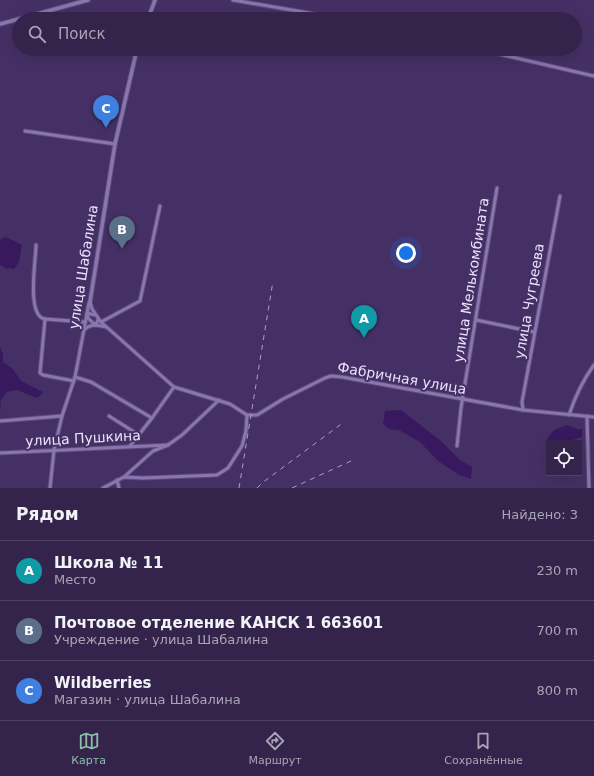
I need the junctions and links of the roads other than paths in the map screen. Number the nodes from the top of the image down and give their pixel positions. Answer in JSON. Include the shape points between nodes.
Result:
{"nodes":[{"id":1,"x":88,"y":0,"type":"edge"},
{"id":2,"x":155,"y":0,"type":"edge"},
{"id":3,"x":233,"y":0,"type":"edge"},
{"id":4,"x":44,"y":12,"type":"edge"},
{"id":5,"x":151,"y":12,"type":"edge"},
{"id":6,"x":303,"y":12,"type":"edge"},
{"id":7,"x":12,"y":21,"type":"edge"},
{"id":8,"x":0,"y":24,"type":"edge"},
{"id":9,"x":135,"y":56,"type":"edge"},
{"id":10,"x":507,"y":56,"type":"edge"},
{"id":11,"x":594,"y":76,"type":"edge"},
{"id":12,"x":25,"y":131,"type":"dead end"},
{"id":13,"x":114,"y":144,"type":"junction"},
{"id":14,"x":497,"y":188,"type":"dead end"},
{"id":15,"x":560,"y":196,"type":"dead end"},
{"id":16,"x":160,"y":206,"type":"dead end"},
{"id":17,"x":36,"y":245,"type":"dead end"},
{"id":18,"x":90,"y":302,"type":"junction"},
{"id":19,"x":87,"y":313,"type":"junction"},
{"id":20,"x":95,"y":315,"type":"junction"},
{"id":21,"x":45,"y":319,"type":"junction"},
{"id":22,"x":100,"y":320,"type":"junction"},
{"id":23,"x":476,"y":320,"type":"junction"},
{"id":24,"x":85,"y":322,"type":"junction"},
{"id":25,"x":94,"y":324,"type":"junction"},
{"id":26,"x":108,"y":328,"type":"junction"},
{"id":27,"x":84,"y":330,"type":"junction"},
{"id":28,"x":534,"y":332,"type":"junction"},
{"id":29,"x":594,"y":365,"type":"edge"},
{"id":30,"x":74,"y":379,"type":"junction"},
{"id":31,"x":174,"y":387,"type":"junction"},
{"id":32,"x":219,"y":400,"type":"junction"},
{"id":33,"x":463,"y":400,"type":"junction"},
{"id":34,"x":523,"y":410,"type":"junction"},
{"id":35,"x":247,"y":415,"type":"junction"},
{"id":36,"x":569,"y":415,"type":"junction"},
{"id":37,"x":62,"y":416,"type":"junction"},
{"id":38,"x":109,"y":416,"type":"dead end"},
{"id":39,"x":587,"y":416,"type":"junction"},
{"id":40,"x":594,"y":417,"type":"edge"},
{"id":41,"x":152,"y":418,"type":"junction"},
{"id":42,"x":0,"y":421,"type":"edge"},
{"id":43,"x":139,"y":435,"type":"junction"},
{"id":44,"x":168,"y":445,"type":"junction"},
{"id":45,"x":130,"y":446,"type":"junction"},
{"id":46,"x":457,"y":446,"type":"dead end"},
{"id":47,"x":54,"y":450,"type":"junction"},
{"id":48,"x":0,"y":453,"type":"edge"},
{"id":49,"x":124,"y":477,"type":"junction"},
{"id":50,"x":117,"y":480,"type":"junction"},
{"id":51,"x":50,"y":488,"type":"edge"},
{"id":52,"x":103,"y":488,"type":"edge"},
{"id":53,"x":119,"y":488,"type":"edge"},
{"id":54,"x":589,"y":488,"type":"edge"}],
"edges":[{"from":1,"to":4,"type":"street"},
{"from":2,"to":5,"type":"street"},
{"from":3,"to":6,"type":"street"},
{"from":7,"to":8,"type":"street"},
{"from":9,"to":13,"type":"street","name":"улица Шабалина"},
{"from":10,"to":11,"type":"street"},
{"from":12,"to":13,"type":"street"},
{"from":13,"to":18,"type":"street","name":"улица Шабалина"},
{"from":14,"to":23,"type":"street","name":"улица Мелькомбината"},
{"from":15,"to":28,"type":"street","name":"улица Чугреева"},
{"from":16,"to":22,"type":"street","via":[[140,300]]},
{"from":17,"to":21,"type":"street","via":[[33,301],[37,315]]},
{"from":18,"to":19,"type":"street","name":"улица Шабалина"},
{"from":18,"to":20,"type":"street"},
{"from":19,"to":20,"type":"street"},
{"from":19,"to":24,"type":"street","name":"улица Шабалина"},
{"from":19,"to":25,"type":"street"},
{"from":20,"to":22,"type":"street"},
{"from":21,"to":24,"type":"street"},
{"from":21,"to":30,"type":"street","via":[[40,373]]},
{"from":22,"to":25,"type":"street"},
{"from":22,"to":26,"type":"street"},
{"from":23,"to":28,"type":"street"},
{"from":23,"to":33,"type":"street","name":"улица Мелькомбината"},
{"from":24,"to":27,"type":"street","name":"улица Шабалина"},
{"from":25,"to":26,"type":"street"},
{"from":25,"to":27,"type":"street"},
{"from":26,"to":31,"type":"street"},
{"from":27,"to":30,"type":"street","name":"улица Шабалина"},
{"from":28,"to":34,"type":"street","name":"улица Чугреева","via":[[522,402]]},
{"from":29,"to":36,"type":"street","via":[[579,390]]},
{"from":30,"to":37,"type":"street","name":"улица Шабалина"},
{"from":30,"to":41,"type":"street","via":[[91,382]]},
{"from":31,"to":32,"type":"street"},
{"from":31,"to":41,"type":"street"},
{"from":32,"to":35,"type":"street"},
{"from":32,"to":44,"type":"street"},
{"from":33,"to":34,"type":"street","name":"Фабричная улица"},
{"from":33,"to":35,"type":"street","name":"Фабричная улица","via":[[331,376],[283,399],[257,415]]},
{"from":33,"to":46,"type":"street","name":"улица Мелькомбината"},
{"from":34,"to":36,"type":"street","name":"Фабричная улица"},
{"from":35,"to":49,"type":"street","via":[[244,440],[236,456],[222,473],[212,476]]},
{"from":36,"to":39,"type":"street","name":"Фабричная улица"},
{"from":37,"to":42,"type":"street"},
{"from":37,"to":47,"type":"street","name":"улица Шабалина"},
{"from":38,"to":43,"type":"street"},
{"from":39,"to":40,"type":"street","name":"Фабричная улица"},
{"from":39,"to":54,"type":"street"},
{"from":41,"to":43,"type":"street"},
{"from":43,"to":45,"type":"street"},
{"from":44,"to":45,"type":"street","name":"улица Пушкина"},
{"from":44,"to":49,"type":"street","via":[[153,451]]},
{"from":45,"to":47,"type":"street","name":"улица Пушкина"},
{"from":47,"to":48,"type":"street","name":"улица Пушкина"},
{"from":47,"to":51,"type":"street","name":"улица Шабалина"},
{"from":49,"to":50,"type":"street"},
{"from":50,"to":52,"type":"street"},
{"from":50,"to":53,"type":"street"}]}
